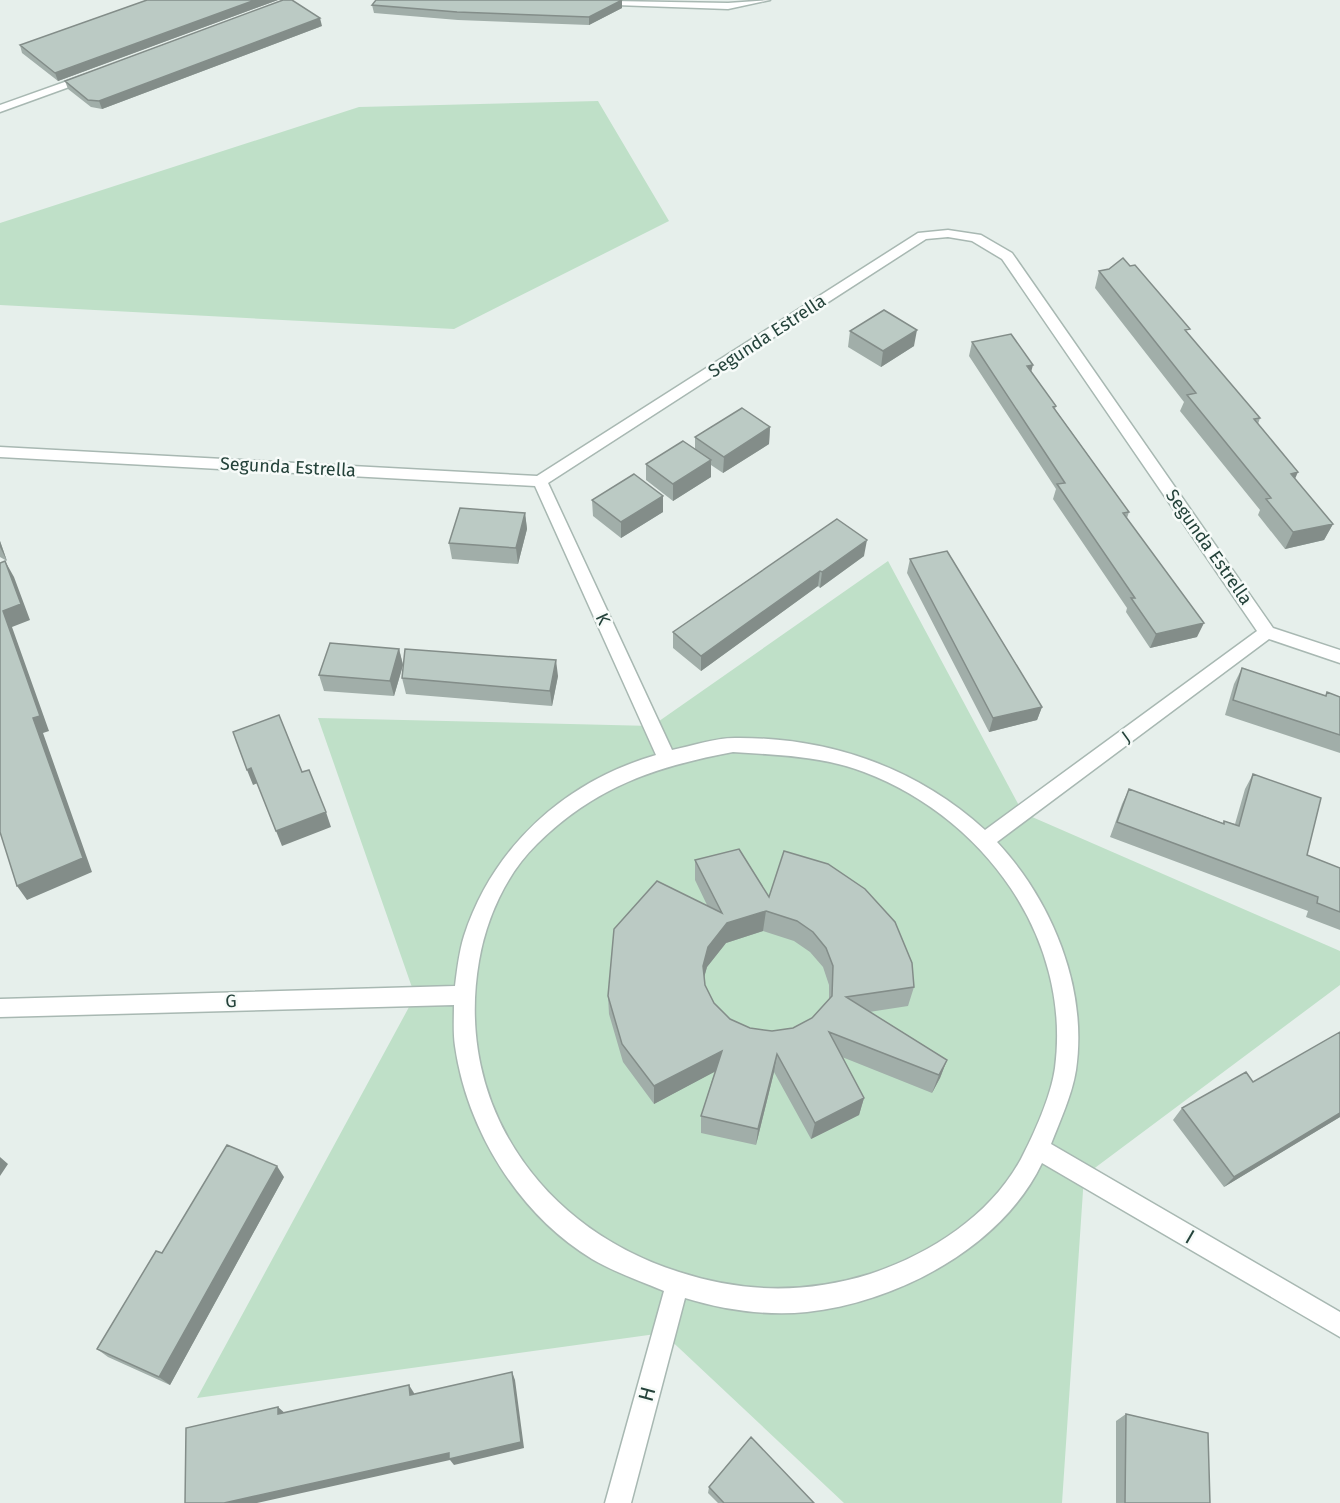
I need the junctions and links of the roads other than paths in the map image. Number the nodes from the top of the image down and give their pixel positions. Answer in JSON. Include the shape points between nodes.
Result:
{"nodes":[{"id":1,"x":559,"y":0,"type":"edge"},
{"id":2,"x":765,"y":0,"type":"edge"},
{"id":3,"x":98,"y":73,"type":"edge"},
{"id":4,"x":0,"y":109,"type":"edge"},
{"id":5,"x":0,"y":452,"type":"edge"},
{"id":6,"x":540,"y":481,"type":"junction"},
{"id":7,"x":1267,"y":632,"type":"junction"},
{"id":8,"x":1340,"y":657,"type":"edge"},
{"id":9,"x":666,"y":757,"type":"junction"},
{"id":10,"x":985,"y":841,"type":"junction"},
{"id":11,"x":462,"y":995,"type":"junction"},
{"id":12,"x":0,"y":1008,"type":"edge"},
{"id":13,"x":1040,"y":1150,"type":"junction"},
{"id":14,"x":677,"y":1285,"type":"junction"},
{"id":15,"x":1340,"y":1325,"type":"edge"},
{"id":16,"x":618,"y":1503,"type":"edge"}],
"edges":[{"from":1,"to":2,"type":"street","via":[[728,6]]},
{"from":3,"to":4,"type":"street"},
{"from":5,"to":6,"type":"street","name":"Segunda Estrella"},
{"from":6,"to":7,"type":"street","name":"Segunda Estrella","via":[[923,236],[956,232],[988,242],[1007,256]]},
{"from":6,"to":9,"type":"street","name":"K"},
{"from":7,"to":8,"type":"street"},
{"from":7,"to":10,"type":"street","name":"J"},
{"from":9,"to":10,"type":"street","via":[[745,746],[802,748],[869,766],[931,797]]},
{"from":9,"to":11,"type":"street","via":[[615,776],[568,805],[527,842],[494,887],[472,938]]},
{"from":10,"to":13,"type":"street","via":[[1035,906],[1063,983],[1066,1067]]},
{"from":11,"to":12,"type":"street","name":"G"},
{"from":11,"to":14,"type":"street","via":[[467,1065],[492,1134],[536,1197],[599,1250]]},
{"from":13,"to":14,"type":"street","via":[[1004,1203],[953,1247],[892,1280],[812,1299],[749,1300]]},
{"from":13,"to":15,"type":"street","name":"I"},
{"from":14,"to":16,"type":"street","name":"H"}]}
